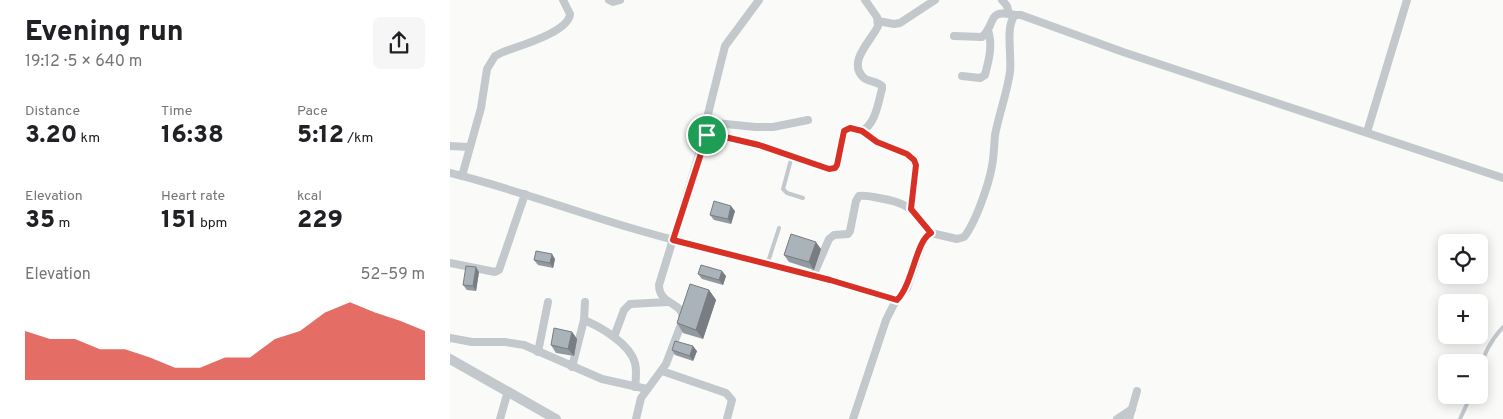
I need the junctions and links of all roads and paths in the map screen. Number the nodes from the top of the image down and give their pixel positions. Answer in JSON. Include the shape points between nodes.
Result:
{"nodes":[{"id":1,"x":563,"y":0,"type":"edge"},
{"id":2,"x":609,"y":0,"type":"edge"},
{"id":3,"x":620,"y":0,"type":"edge"},
{"id":4,"x":759,"y":0,"type":"edge"},
{"id":5,"x":865,"y":0,"type":"edge"},
{"id":6,"x":935,"y":0,"type":"edge"},
{"id":7,"x":1002,"y":0,"type":"edge"},
{"id":8,"x":1407,"y":0,"type":"edge"},
{"id":9,"x":1012,"y":15,"type":"junction"},
{"id":10,"x":878,"y":22,"type":"junction"},
{"id":11,"x":988,"y":30,"type":"junction"},
{"id":12,"x":954,"y":36,"type":"dead end"},
{"id":13,"x":962,"y":76,"type":"dead end"},
{"id":14,"x":808,"y":120,"type":"dead end"},
{"id":15,"x":706,"y":122,"type":"junction"},
{"id":16,"x":862,"y":131,"type":"junction"},
{"id":17,"x":1367,"y":132,"type":"junction"},
{"id":18,"x":707,"y":135,"type":"junction"},
{"id":19,"x":450,"y":146,"type":"edge"},
{"id":20,"x":469,"y":147,"type":"junction"},
{"id":21,"x":792,"y":156,"type":"junction"},
{"id":22,"x":450,"y":173,"type":"edge"},
{"id":23,"x":462,"y":176,"type":"junction"},
{"id":24,"x":1503,"y":178,"type":"edge"},
{"id":25,"x":525,"y":194,"type":"junction"},
{"id":26,"x":803,"y":198,"type":"dead end"},
{"id":27,"x":911,"y":209,"type":"junction"},
{"id":28,"x":780,"y":228,"type":"dead end"},
{"id":29,"x":931,"y":233,"type":"junction"},
{"id":30,"x":673,"y":240,"type":"junction"},
{"id":31,"x":450,"y":263,"type":"edge"},
{"id":32,"x":767,"y":265,"type":"junction"},
{"id":33,"x":813,"y":276,"type":"junction"},
{"id":34,"x":897,"y":300,"type":"junction"},
{"id":35,"x":548,"y":302,"type":"dead end"},
{"id":36,"x":585,"y":302,"type":"dead end"},
{"id":37,"x":668,"y":302,"type":"junction"},
{"id":38,"x":584,"y":320,"type":"junction"},
{"id":39,"x":1503,"y":327,"type":"edge"},
{"id":40,"x":450,"y":338,"type":"edge"},
{"id":41,"x":614,"y":338,"type":"junction"},
{"id":42,"x":538,"y":352,"type":"junction"},
{"id":43,"x":1485,"y":354,"type":"edge"},
{"id":44,"x":450,"y":359,"type":"edge"},
{"id":45,"x":572,"y":367,"type":"junction"},
{"id":46,"x":662,"y":371,"type":"junction"},
{"id":47,"x":635,"y":387,"type":"junction"},
{"id":48,"x":647,"y":389,"type":"junction"},
{"id":49,"x":508,"y":391,"type":"junction"},
{"id":50,"x":1137,"y":391,"type":"dead end"},
{"id":51,"x":1466,"y":404,"type":"edge"},
{"id":52,"x":1132,"y":409,"type":"junction"},
{"id":53,"x":500,"y":419,"type":"edge"},
{"id":54,"x":554,"y":419,"type":"edge"},
{"id":55,"x":636,"y":419,"type":"edge"},
{"id":56,"x":727,"y":419,"type":"edge"},
{"id":57,"x":853,"y":419,"type":"edge"},
{"id":58,"x":1117,"y":419,"type":"edge"},
{"id":59,"x":1129,"y":419,"type":"edge"},
{"id":60,"x":1460,"y":419,"type":"edge"}],
"edges":[{"from":1,"to":20,"type":"street","via":[[570,14],[567,23],[556,31],[495,56],[490,62]]},
{"from":2,"to":3,"type":"street"},
{"from":4,"to":15,"type":"street","via":[[725,46]]},
{"from":5,"to":10,"type":"street"},
{"from":6,"to":10,"type":"street","via":[[900,23]]},
{"from":7,"to":9,"type":"street"},
{"from":8,"to":17,"type":"street"},
{"from":9,"to":11,"type":"street","via":[[996,14]]},
{"from":9,"to":17,"type":"street","via":[[1021,15]]},
{"from":9,"to":29,"type":"street","via":[[1008,82],[992,167],[981,201],[964,237],[957,239]]},
{"from":10,"to":16,"type":"street","via":[[876,31],[859,57],[859,66],[866,80],[882,86],[873,120]]},
{"from":11,"to":12,"type":"street","via":[[982,37]]},
{"from":11,"to":13,"type":"street","via":[[991,44],[985,75],[980,78]]},
{"from":14,"to":15,"type":"street","via":[[773,127]]},
{"from":15,"to":18,"type":"street","via":[[702,126]]},
{"from":16,"to":21,"type":"street","via":[[850,128],[844,131],[837,165],[832,169]]},
{"from":16,"to":27,"type":"street","via":[[914,160]]},
{"from":17,"to":24,"type":"street"},
{"from":18,"to":21,"type":"street","via":[[759,145]]},
{"from":18,"to":30,"type":"street"},
{"from":19,"to":20,"type":"street"},
{"from":20,"to":23,"type":"street"},
{"from":21,"to":26,"type":"lane","via":[[782,189]]},
{"from":22,"to":23,"type":"street"},
{"from":23,"to":25,"type":"street"},
{"from":25,"to":30,"type":"street"},
{"from":25,"to":31,"type":"street","via":[[499,270],[495,272]]},
{"from":27,"to":29,"type":"street"},
{"from":27,"to":33,"type":"street","via":[[890,200],[859,196],[850,231],[828,238]]},
{"from":28,"to":32,"type":"lane"},
{"from":29,"to":34,"type":"street","via":[[924,239],[906,288]]},
{"from":30,"to":32,"type":"street"},
{"from":30,"to":37,"type":"street","via":[[659,285],[660,294]]},
{"from":32,"to":33,"type":"street"},
{"from":33,"to":34,"type":"street"},
{"from":34,"to":57,"type":"street","via":[[886,320]]},
{"from":35,"to":42,"type":"street"},
{"from":36,"to":38,"type":"street"},
{"from":37,"to":41,"type":"street","via":[[635,303],[626,307]]},
{"from":37,"to":46,"type":"street","via":[[681,310],[684,316]]},
{"from":38,"to":41,"type":"street"},
{"from":38,"to":45,"type":"street"},
{"from":39,"to":43,"type":"lane"},
{"from":40,"to":42,"type":"street","via":[[515,343]]},
{"from":41,"to":47,"type":"street","via":[[634,361]]},
{"from":42,"to":45,"type":"street"},
{"from":44,"to":49,"type":"street"},
{"from":45,"to":47,"type":"street","via":[[602,380]]},
{"from":46,"to":48,"type":"street"},
{"from":46,"to":56,"type":"street","via":[[726,393],[732,400]]},
{"from":47,"to":48,"type":"street"},
{"from":48,"to":55,"type":"street","via":[[641,398]]},
{"from":49,"to":53,"type":"street"},
{"from":49,"to":54,"type":"street"},
{"from":50,"to":52,"type":"street"},
{"from":51,"to":60,"type":"lane"},
{"from":52,"to":58,"type":"street"},
{"from":52,"to":59,"type":"street"}]}
